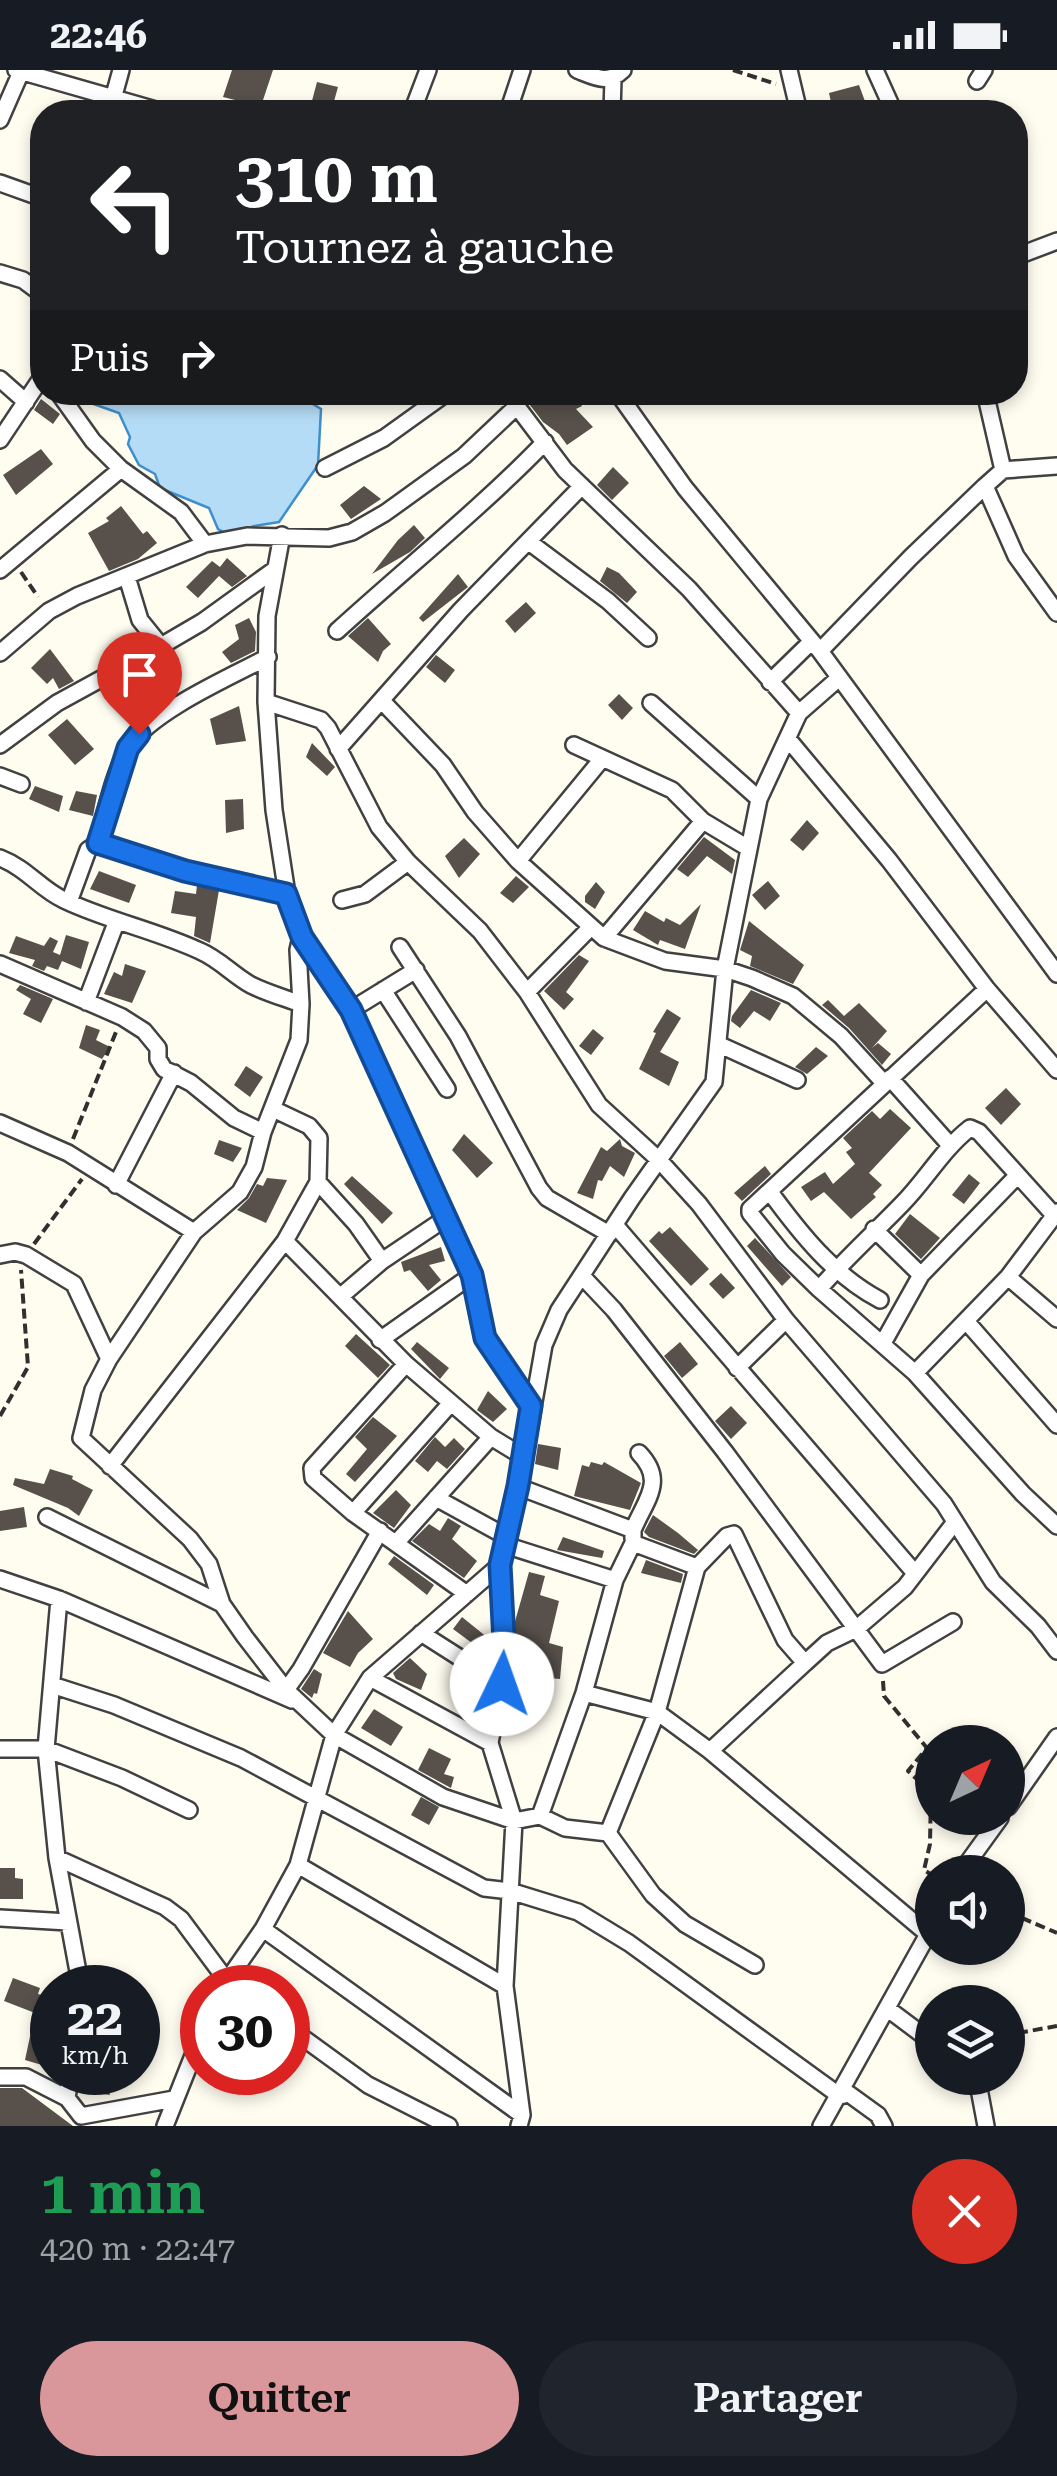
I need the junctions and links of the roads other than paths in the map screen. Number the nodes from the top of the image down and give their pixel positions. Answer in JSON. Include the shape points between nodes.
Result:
{"nodes":[{"id":1,"x":121,"y":70,"type":"edge"},
{"id":2,"x":428,"y":70,"type":"edge"},
{"id":3,"x":522,"y":70,"type":"edge"},
{"id":4,"x":577,"y":70,"type":"edge"},
{"id":5,"x":789,"y":70,"type":"edge"},
{"id":6,"x":875,"y":70,"type":"edge"},
{"id":7,"x":18,"y":71,"type":"edge"},
{"id":8,"x":618,"y":74,"type":"edge"},
{"id":9,"x":113,"y":99,"type":"junction"},
{"id":10,"x":117,"y":100,"type":"edge"},
{"id":11,"x":417,"y":100,"type":"edge"},
{"id":12,"x":512,"y":100,"type":"edge"},
{"id":13,"x":614,"y":100,"type":"edge"},
{"id":14,"x":795,"y":100,"type":"edge"},
{"id":15,"x":889,"y":100,"type":"edge"},
{"id":16,"x":0,"y":120,"type":"edge"},
{"id":17,"x":0,"y":183,"type":"edge"},
{"id":18,"x":30,"y":194,"type":"edge"},
{"id":19,"x":1057,"y":241,"type":"edge"},
{"id":20,"x":1028,"y":252,"type":"edge"},
{"id":21,"x":0,"y":273,"type":"edge"},
{"id":22,"x":30,"y":286,"type":"edge"},
{"id":23,"x":0,"y":379,"type":"edge"},
{"id":24,"x":30,"y":396,"type":"edge"},
{"id":25,"x":26,"y":402,"type":"junction"},
{"id":26,"x":68,"y":405,"type":"edge"},
{"id":27,"x":430,"y":405,"type":"edge"},
{"id":28,"x":507,"y":405,"type":"edge"},
{"id":29,"x":517,"y":405,"type":"edge"},
{"id":30,"x":627,"y":405,"type":"edge"},
{"id":31,"x":988,"y":405,"type":"edge"},
{"id":32,"x":0,"y":440,"type":"edge"},
{"id":33,"x":545,"y":442,"type":"junction"},
{"id":34,"x":1057,"y":466,"type":"edge"},
{"id":35,"x":325,"y":468,"type":"dead end"},
{"id":36,"x":122,"y":469,"type":"junction"},
{"id":37,"x":1004,"y":470,"type":"junction"},
{"id":38,"x":582,"y":486,"type":"junction"},
{"id":39,"x":986,"y":486,"type":"junction"},
{"id":40,"x":282,"y":535,"type":"junction"},
{"id":41,"x":529,"y":542,"type":"junction"},
{"id":42,"x":205,"y":544,"type":"junction"},
{"id":43,"x":0,"y":570,"type":"edge"},
{"id":44,"x":274,"y":570,"type":"junction"},
{"id":45,"x":127,"y":577,"type":"junction"},
{"id":46,"x":1057,"y":613,"type":"edge"},
{"id":47,"x":337,"y":631,"type":"dead end"},
{"id":48,"x":648,"y":638,"type":"dead end"},
{"id":49,"x":161,"y":646,"type":"junction"},
{"id":50,"x":816,"y":646,"type":"junction"},
{"id":51,"x":0,"y":653,"type":"edge"},
{"id":52,"x":268,"y":657,"type":"junction"},
{"id":53,"x":839,"y":678,"type":"junction"},
{"id":54,"x":770,"y":682,"type":"junction"},
{"id":55,"x":382,"y":701,"type":"junction"},
{"id":56,"x":266,"y":702,"type":"junction"},
{"id":57,"x":652,"y":704,"type":"dead end"},
{"id":58,"x":799,"y":712,"type":"junction"},
{"id":59,"x":788,"y":739,"type":"junction"},
{"id":60,"x":0,"y":745,"type":"edge"},
{"id":61,"x":574,"y":746,"type":"dead end"},
{"id":62,"x":338,"y":750,"type":"junction"},
{"id":63,"x":602,"y":759,"type":"junction"},
{"id":64,"x":0,"y":776,"type":"edge"},
{"id":65,"x":20,"y":784,"type":"dead end"},
{"id":66,"x":759,"y":799,"type":"junction"},
{"id":67,"x":704,"y":822,"type":"junction"},
{"id":68,"x":98,"y":843,"type":"junction"},
{"id":69,"x":748,"y":848,"type":"junction"},
{"id":70,"x":0,"y":858,"type":"edge"},
{"id":71,"x":408,"y":862,"type":"junction"},
{"id":72,"x":518,"y":862,"type":"junction"},
{"id":73,"x":286,"y":894,"type":"junction"},
{"id":74,"x":342,"y":900,"type":"dead end"},
{"id":75,"x":68,"y":902,"type":"junction"},
{"id":76,"x":116,"y":923,"type":"junction"},
{"id":77,"x":597,"y":933,"type":"junction"},
{"id":78,"x":302,"y":937,"type":"junction"},
{"id":79,"x":400,"y":947,"type":"dead end"},
{"id":80,"x":0,"y":964,"type":"edge"},
{"id":81,"x":416,"y":970,"type":"junction"},
{"id":82,"x":724,"y":970,"type":"junction"},
{"id":83,"x":1057,"y":974,"type":"edge"},
{"id":84,"x":987,"y":989,"type":"junction"},
{"id":85,"x":383,"y":990,"type":"junction"},
{"id":86,"x":528,"y":992,"type":"junction"},
{"id":87,"x":86,"y":1002,"type":"junction"},
{"id":88,"x":301,"y":1004,"type":"junction"},
{"id":89,"x":351,"y":1010,"type":"junction"},
{"id":90,"x":720,"y":1045,"type":"junction"},
{"id":91,"x":1057,"y":1070,"type":"edge"},
{"id":92,"x":174,"y":1073,"type":"junction"},
{"id":93,"x":797,"y":1080,"type":"dead end"},
{"id":94,"x":887,"y":1081,"type":"junction"},
{"id":95,"x":447,"y":1089,"type":"dead end"},
{"id":96,"x":273,"y":1109,"type":"junction"},
{"id":97,"x":0,"y":1123,"type":"edge"},
{"id":98,"x":264,"y":1132,"type":"junction"},
{"id":99,"x":950,"y":1144,"type":"junction"},
{"id":100,"x":659,"y":1160,"type":"junction"},
{"id":101,"x":1016,"y":1177,"type":"junction"},
{"id":102,"x":318,"y":1182,"type":"junction"},
{"id":103,"x":116,"y":1184,"type":"junction"},
{"id":104,"x":770,"y":1192,"type":"junction"},
{"id":105,"x":1056,"y":1214,"type":"edge"},
{"id":106,"x":446,"y":1218,"type":"junction"},
{"id":107,"x":612,"y":1229,"type":"junction"},
{"id":108,"x":874,"y":1229,"type":"junction"},
{"id":109,"x":194,"y":1232,"type":"junction"},
{"id":110,"x":285,"y":1241,"type":"junction"},
{"id":111,"x":0,"y":1255,"type":"edge"},
{"id":112,"x":382,"y":1261,"type":"junction"},
{"id":113,"x":836,"y":1270,"type":"junction"},
{"id":114,"x":472,"y":1275,"type":"junction"},
{"id":115,"x":921,"y":1275,"type":"junction"},
{"id":116,"x":582,"y":1276,"type":"junction"},
{"id":117,"x":1008,"y":1277,"type":"junction"},
{"id":118,"x":819,"y":1289,"type":"junction"},
{"id":119,"x":341,"y":1296,"type":"junction"},
{"id":120,"x":880,"y":1300,"type":"dead end"},
{"id":121,"x":786,"y":1320,"type":"junction"},
{"id":122,"x":1057,"y":1320,"type":"edge"},
{"id":123,"x":966,"y":1321,"type":"junction"},
{"id":124,"x":380,"y":1340,"type":"junction"},
{"id":125,"x":883,"y":1344,"type":"junction"},
{"id":126,"x":109,"y":1358,"type":"junction"},
{"id":127,"x":406,"y":1364,"type":"junction"},
{"id":128,"x":737,"y":1368,"type":"junction"},
{"id":129,"x":915,"y":1372,"type":"junction"},
{"id":130,"x":451,"y":1403,"type":"junction"},
{"id":131,"x":531,"y":1406,"type":"junction"},
{"id":132,"x":1057,"y":1425,"type":"edge"},
{"id":133,"x":492,"y":1437,"type":"junction"},
{"id":134,"x":639,"y":1453,"type":"dead end"},
{"id":135,"x":522,"y":1456,"type":"junction"},
{"id":136,"x":110,"y":1466,"type":"junction"},
{"id":137,"x":518,"y":1486,"type":"junction"},
{"id":138,"x":436,"y":1498,"type":"junction"},
{"id":139,"x":353,"y":1514,"type":"junction"},
{"id":140,"x":48,"y":1517,"type":"dead end"},
{"id":141,"x":955,"y":1522,"type":"junction"},
{"id":142,"x":1057,"y":1526,"type":"edge"},
{"id":143,"x":380,"y":1532,"type":"junction"},
{"id":144,"x":633,"y":1536,"type":"junction"},
{"id":145,"x":506,"y":1541,"type":"junction"},
{"id":146,"x":396,"y":1543,"type":"junction"},
{"id":147,"x":500,"y":1565,"type":"junction"},
{"id":148,"x":697,"y":1567,"type":"junction"},
{"id":149,"x":914,"y":1572,"type":"junction"},
{"id":150,"x":0,"y":1578,"type":"edge"},
{"id":151,"x":615,"y":1580,"type":"junction"},
{"id":152,"x":467,"y":1594,"type":"junction"},
{"id":153,"x":58,"y":1598,"type":"junction"},
{"id":154,"x":222,"y":1604,"type":"junction"},
{"id":155,"x":954,"y":1622,"type":"dead end"},
{"id":156,"x":856,"y":1629,"type":"junction"},
{"id":157,"x":421,"y":1633,"type":"junction"},
{"id":158,"x":1057,"y":1651,"type":"edge"},
{"id":159,"x":804,"y":1663,"type":"junction"},
{"id":160,"x":370,"y":1678,"type":"junction"},
{"id":161,"x":502,"y":1684,"type":"junction"},
{"id":162,"x":52,"y":1685,"type":"junction"},
{"id":163,"x":286,"y":1690,"type":"junction"},
{"id":164,"x":584,"y":1693,"type":"junction"},
{"id":165,"x":302,"y":1704,"type":"junction"},
{"id":166,"x":656,"y":1712,"type":"junction"},
{"id":167,"x":334,"y":1735,"type":"junction"},
{"id":168,"x":1057,"y":1737,"type":"edge"},
{"id":169,"x":490,"y":1742,"type":"junction"},
{"id":170,"x":0,"y":1749,"type":"edge"},
{"id":171,"x":46,"y":1749,"type":"junction"},
{"id":172,"x":710,"y":1751,"type":"junction"},
{"id":173,"x":1025,"y":1783,"type":"edge"},
{"id":174,"x":317,"y":1796,"type":"junction"},
{"id":175,"x":189,"y":1810,"type":"dead end"},
{"id":176,"x":540,"y":1816,"type":"junction"},
{"id":177,"x":514,"y":1820,"type":"junction"},
{"id":178,"x":608,"y":1833,"type":"junction"},
{"id":179,"x":57,"y":1858,"type":"junction"},
{"id":180,"x":298,"y":1865,"type":"junction"},
{"id":181,"x":510,"y":1890,"type":"junction"},
{"id":182,"x":0,"y":1918,"type":"edge"},
{"id":183,"x":915,"y":1918,"type":"edge"},
{"id":184,"x":68,"y":1922,"type":"junction"},
{"id":185,"x":263,"y":1929,"type":"junction"},
{"id":186,"x":915,"y":1960,"type":"edge"},
{"id":187,"x":76,"y":1965,"type":"edge"},
{"id":188,"x":213,"y":1965,"type":"edge"},
{"id":189,"x":240,"y":1965,"type":"edge"},
{"id":190,"x":754,"y":1965,"type":"dead end"},
{"id":191,"x":505,"y":1986,"type":"junction"},
{"id":192,"x":888,"y":2009,"type":"junction"},
{"id":193,"x":915,"y":2029,"type":"edge"},
{"id":194,"x":310,"y":2042,"type":"edge"},
{"id":195,"x":0,"y":2077,"type":"edge"},
{"id":196,"x":180,"y":2085,"type":"edge"},
{"id":197,"x":67,"y":2095,"type":"edge"},
{"id":198,"x":981,"y":2095,"type":"edge"},
{"id":199,"x":840,"y":2096,"type":"junction"},
{"id":200,"x":67,"y":2098,"type":"junction"},
{"id":201,"x":174,"y":2099,"type":"junction"},
{"id":202,"x":520,"y":2120,"type":"edge"},
{"id":203,"x":77,"y":2121,"type":"edge"},
{"id":204,"x":164,"y":2126,"type":"edge"},
{"id":205,"x":449,"y":2126,"type":"edge"},
{"id":206,"x":821,"y":2126,"type":"edge"},
{"id":207,"x":884,"y":2126,"type":"edge"},
{"id":208,"x":986,"y":2126,"type":"edge"}],
"edges":[{"from":1,"to":9,"type":"street"},
{"from":2,"to":11,"type":"street"},
{"from":3,"to":12,"type":"street"},
{"from":4,"to":8,"type":"street","via":[[604,80]]},
{"from":5,"to":14,"type":"street"},
{"from":6,"to":15,"type":"street"},
{"from":7,"to":9,"type":"street"},
{"from":7,"to":16,"type":"street"},
{"from":8,"to":13,"type":"street"},
{"from":9,"to":10,"type":"street"},
{"from":17,"to":18,"type":"street"},
{"from":19,"to":20,"type":"street"},
{"from":21,"to":22,"type":"street"},
{"from":23,"to":25,"type":"street"},
{"from":24,"to":25,"type":"street"},
{"from":25,"to":32,"type":"street"},
{"from":26,"to":36,"type":"street"},
{"from":27,"to":35,"type":"street"},
{"from":28,"to":40,"type":"street","via":[[464,456],[352,532],[329,538]]},
{"from":29,"to":33,"type":"street"},
{"from":30,"to":50,"type":"street","via":[[685,488]]},
{"from":31,"to":37,"type":"street"},
{"from":33,"to":38,"type":"street"},
{"from":33,"to":47,"type":"street"},
{"from":34,"to":37,"type":"street"},
{"from":36,"to":42,"type":"street","via":[[181,512]]},
{"from":36,"to":43,"type":"street"},
{"from":37,"to":39,"type":"street"},
{"from":38,"to":41,"type":"street"},
{"from":38,"to":54,"type":"street","via":[[689,590]]},
{"from":39,"to":46,"type":"street","via":[[1016,556]]},
{"from":39,"to":50,"type":"street"},
{"from":40,"to":42,"type":"street"},
{"from":40,"to":44,"type":"street"},
{"from":41,"to":48,"type":"street"},
{"from":41,"to":55,"type":"street"},
{"from":42,"to":45,"type":"street"},
{"from":44,"to":49,"type":"street"},
{"from":44,"to":52,"type":"street"},
{"from":45,"to":49,"type":"street","via":[[140,620]]},
{"from":45,"to":51,"type":"street","via":[[49,612]]},
{"from":49,"to":60,"type":"street","via":[[56,703]]},
{"from":50,"to":53,"type":"street"},
{"from":50,"to":54,"type":"street"},
{"from":52,"to":56,"type":"street"},
{"from":52,"to":68,"type":"street","via":[[139,734],[128,748]]},
{"from":53,"to":58,"type":"street"},
{"from":53,"to":83,"type":"street"},
{"from":54,"to":58,"type":"street"},
{"from":55,"to":62,"type":"street"},
{"from":55,"to":72,"type":"street","via":[[442,764]]},
{"from":56,"to":62,"type":"street","via":[[321,720]]},
{"from":56,"to":73,"type":"street"},
{"from":57,"to":66,"type":"street"},
{"from":58,"to":59,"type":"street"},
{"from":59,"to":66,"type":"street"},
{"from":59,"to":84,"type":"street"},
{"from":61,"to":63,"type":"street"},
{"from":62,"to":71,"type":"street","via":[[378,827]]},
{"from":63,"to":67,"type":"street","via":[[672,790]]},
{"from":63,"to":72,"type":"street"},
{"from":64,"to":65,"type":"street"},
{"from":66,"to":69,"type":"street"},
{"from":67,"to":69,"type":"street"},
{"from":67,"to":77,"type":"street"},
{"from":68,"to":73,"type":"street"},
{"from":68,"to":75,"type":"street","via":[[88,850]]},
{"from":69,"to":82,"type":"street"},
{"from":70,"to":75,"type":"street"},
{"from":71,"to":74,"type":"street","via":[[364,894]]},
{"from":71,"to":86,"type":"street","via":[[480,931]]},
{"from":72,"to":77,"type":"street"},
{"from":73,"to":78,"type":"street"},
{"from":75,"to":76,"type":"street"},
{"from":76,"to":87,"type":"street"},
{"from":76,"to":88,"type":"street","via":[[203,952],[251,984]]},
{"from":77,"to":82,"type":"street","via":[[665,961]]},
{"from":77,"to":86,"type":"street"},
{"from":78,"to":88,"type":"street"},
{"from":78,"to":89,"type":"street"},
{"from":79,"to":81,"type":"street"},
{"from":80,"to":87,"type":"street"},
{"from":81,"to":85,"type":"street"},
{"from":81,"to":107,"type":"street","via":[[539,1188]]},
{"from":82,"to":90,"type":"street"},
{"from":82,"to":94,"type":"street","via":[[803,1003]]},
{"from":84,"to":91,"type":"street"},
{"from":84,"to":94,"type":"street"},
{"from":85,"to":89,"type":"street"},
{"from":85,"to":95,"type":"street"},
{"from":86,"to":100,"type":"street","via":[[599,1105]]},
{"from":87,"to":92,"type":"street","via":[[152,1038],[160,1064]]},
{"from":88,"to":96,"type":"street","via":[[299,1040]]},
{"from":89,"to":106,"type":"street"},
{"from":90,"to":93,"type":"street"},
{"from":90,"to":100,"type":"street","via":[[714,1082]]},
{"from":92,"to":98,"type":"street"},
{"from":92,"to":103,"type":"street"},
{"from":94,"to":99,"type":"street"},
{"from":94,"to":104,"type":"street"},
{"from":96,"to":98,"type":"street"},
{"from":96,"to":102,"type":"street","via":[[319,1138]]},
{"from":97,"to":103,"type":"street","via":[[68,1153]]},
{"from":98,"to":109,"type":"street","via":[[240,1192]]},
{"from":99,"to":101,"type":"street","via":[[974,1128]]},
{"from":99,"to":108,"type":"street"},
{"from":100,"to":107,"type":"street"},
{"from":100,"to":121,"type":"street"},
{"from":101,"to":105,"type":"street"},
{"from":101,"to":115,"type":"street"},
{"from":102,"to":110,"type":"street"},
{"from":102,"to":112,"type":"street"},
{"from":103,"to":109,"type":"street"},
{"from":104,"to":113,"type":"street"},
{"from":104,"to":118,"type":"street","via":[[750,1209],[751,1218]]},
{"from":105,"to":117,"type":"street"},
{"from":106,"to":112,"type":"street"},
{"from":106,"to":114,"type":"street"},
{"from":107,"to":116,"type":"street"},
{"from":107,"to":128,"type":"street"},
{"from":108,"to":113,"type":"street"},
{"from":108,"to":115,"type":"street"},
{"from":109,"to":126,"type":"street"},
{"from":110,"to":119,"type":"street"},
{"from":110,"to":136,"type":"street"},
{"from":111,"to":126,"type":"street","via":[[26,1255],[74,1284]]},
{"from":112,"to":119,"type":"street"},
{"from":113,"to":118,"type":"street"},
{"from":113,"to":120,"type":"street"},
{"from":114,"to":124,"type":"street"},
{"from":114,"to":131,"type":"street","via":[[485,1338]]},
{"from":115,"to":125,"type":"street"},
{"from":116,"to":131,"type":"street","via":[[544,1345]]},
{"from":116,"to":156,"type":"street","via":[[725,1452]]},
{"from":117,"to":122,"type":"street"},
{"from":117,"to":123,"type":"street"},
{"from":118,"to":125,"type":"street"},
{"from":119,"to":124,"type":"street"},
{"from":121,"to":128,"type":"street"},
{"from":121,"to":141,"type":"street"},
{"from":123,"to":129,"type":"street"},
{"from":123,"to":132,"type":"street"},
{"from":124,"to":127,"type":"street"},
{"from":125,"to":129,"type":"street"},
{"from":126,"to":136,"type":"street","via":[[81,1438]]},
{"from":127,"to":130,"type":"street"},
{"from":127,"to":139,"type":"street","via":[[312,1468],[312,1478]]},
{"from":128,"to":149,"type":"street"},
{"from":129,"to":142,"type":"street"},
{"from":130,"to":133,"type":"street"},
{"from":130,"to":139,"type":"street"},
{"from":131,"to":135,"type":"street"},
{"from":133,"to":135,"type":"street"},
{"from":133,"to":138,"type":"street"},
{"from":134,"to":144,"type":"street","via":[[655,1478]]},
{"from":135,"to":137,"type":"street"},
{"from":136,"to":154,"type":"street","via":[[190,1539],[209,1564]]},
{"from":137,"to":144,"type":"street"},
{"from":137,"to":145,"type":"street"},
{"from":138,"to":145,"type":"street"},
{"from":138,"to":146,"type":"street"},
{"from":139,"to":143,"type":"street"},
{"from":140,"to":154,"type":"street"},
{"from":141,"to":149,"type":"street"},
{"from":141,"to":158,"type":"street","via":[[993,1582]]},
{"from":143,"to":146,"type":"street"},
{"from":143,"to":163,"type":"street"},
{"from":144,"to":148,"type":"street"},
{"from":144,"to":151,"type":"street"},
{"from":145,"to":147,"type":"street"},
{"from":145,"to":151,"type":"street"},
{"from":146,"to":152,"type":"street"},
{"from":147,"to":152,"type":"street"},
{"from":147,"to":161,"type":"street"},
{"from":148,"to":159,"type":"street","via":[[734,1534],[785,1640]]},
{"from":148,"to":166,"type":"street"},
{"from":149,"to":156,"type":"street"},
{"from":150,"to":153,"type":"street"},
{"from":151,"to":164,"type":"street"},
{"from":152,"to":157,"type":"street"},
{"from":153,"to":162,"type":"street"},
{"from":153,"to":165,"type":"street"},
{"from":154,"to":163,"type":"street"},
{"from":155,"to":156,"type":"street","via":[[882,1664]]},
{"from":156,"to":159,"type":"street"},
{"from":157,"to":160,"type":"street"},
{"from":157,"to":161,"type":"street"},
{"from":159,"to":172,"type":"street"},
{"from":160,"to":167,"type":"street"},
{"from":160,"to":169,"type":"street"},
{"from":161,"to":169,"type":"street"},
{"from":162,"to":171,"type":"street"},
{"from":162,"to":174,"type":"street","via":[[190,1735]]},
{"from":163,"to":165,"type":"street"},
{"from":164,"to":166,"type":"street"},
{"from":164,"to":176,"type":"street"},
{"from":165,"to":167,"type":"street"},
{"from":166,"to":172,"type":"street"},
{"from":166,"to":178,"type":"street"},
{"from":167,"to":174,"type":"street"},
{"from":167,"to":177,"type":"street","via":[[443,1797]]},
{"from":168,"to":173,"type":"street"},
{"from":169,"to":177,"type":"street"},
{"from":170,"to":171,"type":"street"},
{"from":171,"to":175,"type":"street"},
{"from":171,"to":179,"type":"street"},
{"from":172,"to":183,"type":"street"},
{"from":174,"to":180,"type":"street"},
{"from":174,"to":181,"type":"street","via":[[466,1880]]},
{"from":176,"to":177,"type":"street"},
{"from":176,"to":178,"type":"street","via":[[565,1828]]},
{"from":177,"to":181,"type":"street"},
{"from":178,"to":190,"type":"street","via":[[653,1895],[685,1924]]},
{"from":179,"to":184,"type":"street"},
{"from":179,"to":188,"type":"street","via":[[165,1906]]},
{"from":180,"to":185,"type":"street"},
{"from":180,"to":191,"type":"street"},
{"from":181,"to":191,"type":"street"},
{"from":181,"to":199,"type":"street","via":[[578,1912],[629,1943]]},
{"from":182,"to":184,"type":"street"},
{"from":184,"to":187,"type":"street"},
{"from":185,"to":189,"type":"street"},
{"from":185,"to":202,"type":"street"},
{"from":186,"to":192,"type":"street"},
{"from":191,"to":202,"type":"street"},
{"from":192,"to":193,"type":"street"},
{"from":192,"to":199,"type":"street"},
{"from":194,"to":205,"type":"street","via":[[368,2085]]},
{"from":195,"to":200,"type":"street","via":[[26,2077]]},
{"from":196,"to":201,"type":"street"},
{"from":197,"to":200,"type":"street"},
{"from":198,"to":208,"type":"street"},
{"from":199,"to":206,"type":"street"},
{"from":199,"to":207,"type":"street","via":[[849,2094]]},
{"from":200,"to":203,"type":"street"},
{"from":201,"to":203,"type":"street"},
{"from":201,"to":204,"type":"street"}]}
